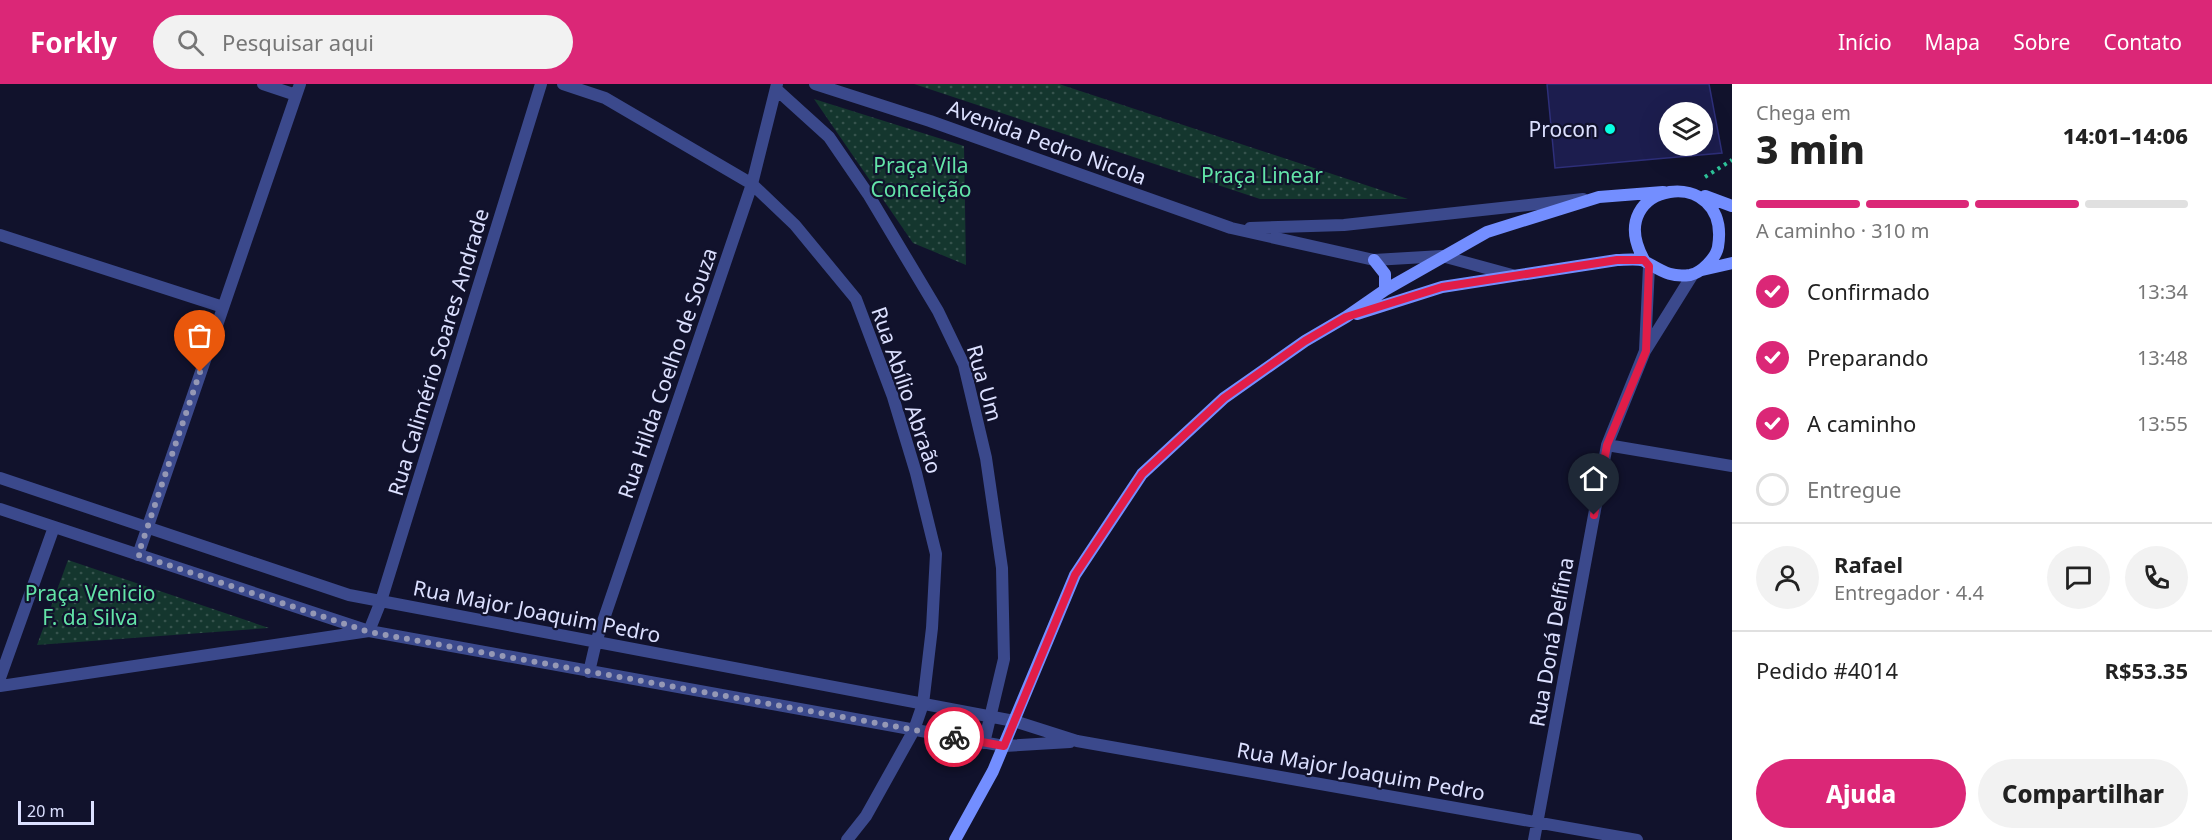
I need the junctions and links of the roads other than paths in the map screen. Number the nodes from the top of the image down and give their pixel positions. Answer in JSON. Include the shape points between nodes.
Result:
{"nodes":[{"id":1,"x":263,"y":84,"type":"edge"},
{"id":2,"x":541,"y":84,"type":"edge"},
{"id":3,"x":563,"y":84,"type":"edge"},
{"id":4,"x":815,"y":84,"type":"edge"},
{"id":5,"x":777,"y":86,"type":"edge"},
{"id":6,"x":298,"y":89,"type":"edge"},
{"id":7,"x":752,"y":184,"type":"junction"},
{"id":8,"x":1686,"y":190,"type":"junction"},
{"id":9,"x":1663,"y":192,"type":"junction"},
{"id":10,"x":1599,"y":197,"type":"junction"},
{"id":11,"x":1732,"y":206,"type":"edge"},
{"id":12,"x":1231,"y":228,"type":"junction"},
{"id":13,"x":0,"y":235,"type":"edge"},
{"id":14,"x":1442,"y":256,"type":"junction"},
{"id":15,"x":1374,"y":260,"type":"junction"},
{"id":16,"x":1646,"y":263,"type":"junction"},
{"id":17,"x":1732,"y":264,"type":"edge"},
{"id":18,"x":1697,"y":272,"type":"junction"},
{"id":19,"x":1512,"y":275,"type":"junction"},
{"id":20,"x":1385,"y":290,"type":"junction"},
{"id":21,"x":223,"y":306,"type":"junction"},
{"id":22,"x":1346,"y":317,"type":"junction"},
{"id":23,"x":1646,"y":351,"type":"junction"},
{"id":24,"x":1607,"y":445,"type":"junction"},
{"id":25,"x":1732,"y":466,"type":"edge"},
{"id":26,"x":0,"y":478,"type":"edge"},
{"id":27,"x":0,"y":509,"type":"edge"},
{"id":28,"x":147,"y":526,"type":"junction"},
{"id":29,"x":54,"y":527,"type":"junction"},
{"id":30,"x":138,"y":555,"type":"junction"},
{"id":31,"x":381,"y":601,"type":"junction"},
{"id":32,"x":369,"y":632,"type":"junction"},
{"id":33,"x":596,"y":642,"type":"junction"},
{"id":34,"x":589,"y":672,"type":"junction"},
{"id":35,"x":0,"y":678,"type":"edge"},
{"id":36,"x":0,"y":686,"type":"edge"},
{"id":37,"x":923,"y":704,"type":"junction"},
{"id":38,"x":992,"y":717,"type":"junction"},
{"id":39,"x":1014,"y":721,"type":"junction"},
{"id":40,"x":914,"y":730,"type":"junction"},
{"id":41,"x":1077,"y":741,"type":"junction"},
{"id":42,"x":984,"y":743,"type":"junction"},
{"id":43,"x":1004,"y":746,"type":"junction"},
{"id":44,"x":1538,"y":821,"type":"junction"},
{"id":45,"x":847,"y":840,"type":"edge"},
{"id":46,"x":956,"y":840,"type":"edge"},
{"id":47,"x":1534,"y":840,"type":"edge"},
{"id":48,"x":1637,"y":840,"type":"edge"}],
"edges":[{"from":1,"to":6,"type":"street"},
{"from":2,"to":31,"type":"street","name":"Rua Calimério Soares Andrade"},
{"from":3,"to":7,"type":"street","name":"Rua Abílio Abraão","via":[[605,98]]},
{"from":4,"to":12,"type":"street","name":"Avenida Pedro Nicola"},
{"from":5,"to":7,"type":"street","name":"Rua Hilda Coelho de Souza"},
{"from":5,"to":38,"type":"street","name":"Rua Um","via":[[836,146],[932,302],[964,365],[986,458],[1002,568],[1004,660]]},
{"from":6,"to":21,"type":"street"},
{"from":7,"to":33,"type":"street","name":"Rua Hilda Coelho de Souza"},
{"from":7,"to":37,"type":"street","name":"Rua Abílio Abraão","via":[[795,225],[856,300],[893,397],[936,554]]},
{"from":8,"to":9,"type":"main road"},
{"from":8,"to":11,"type":"main road"},
{"from":8,"to":18,"type":"main road","via":[[1709,202],[1721,224],[1718,250]]},
{"from":9,"to":10,"type":"main road"},
{"from":9,"to":16,"type":"main road","via":[[1648,200],[1634,229],[1636,246]]},
{"from":10,"to":12,"type":"street","name":"Avenida Pedro Nicola","via":[[1344,225]]},
{"from":10,"to":14,"type":"main road","via":[[1487,232]]},
{"from":12,"to":15,"type":"street","name":"Avenida Pedro Nicola"},
{"from":13,"to":21,"type":"street"},
{"from":14,"to":15,"type":"street","name":"Avenida Pedro Nicola"},
{"from":14,"to":19,"type":"street","name":"Avenida Pedro Nicola"},
{"from":14,"to":20,"type":"main road"},
{"from":15,"to":20,"type":"main road","via":[[1385,274]]},
{"from":16,"to":18,"type":"main road","via":[[1670,276]]},
{"from":16,"to":19,"type":"main road","via":[[1617,260]]},
{"from":16,"to":23,"type":"street","name":"Rua Doná Delfina"},
{"from":17,"to":18,"type":"main road"},
{"from":18,"to":23,"type":"street","name":"Rua Doná Delfina"},
{"from":19,"to":22,"type":"main road","via":[[1442,287]]},
{"from":20,"to":22,"type":"main road"},
{"from":21,"to":28,"type":"street"},
{"from":22,"to":39,"type":"main road","via":[[1224,398],[1142,474],[1075,575]]},
{"from":23,"to":24,"type":"street","name":"Rua Doná Delfina"},
{"from":24,"to":25,"type":"street"},
{"from":24,"to":44,"type":"street","name":"Rua Doná Delfina"},
{"from":26,"to":28,"type":"street","name":"Rua Major Joaquim Pedro"},
{"from":27,"to":29,"type":"street","name":"Rua Major Joaquim Pedro"},
{"from":28,"to":30,"type":"street"},
{"from":28,"to":31,"type":"street","name":"Rua Major Joaquim Pedro","via":[[349,595]]},
{"from":29,"to":30,"type":"street","name":"Rua Major Joaquim Pedro"},
{"from":29,"to":35,"type":"street"},
{"from":30,"to":32,"type":"street","name":"Rua Major Joaquim Pedro"},
{"from":31,"to":32,"type":"street","name":"Rua Calimério Soares Andrade"},
{"from":31,"to":33,"type":"street","name":"Rua Major Joaquim Pedro"},
{"from":32,"to":34,"type":"street","name":"Rua Major Joaquim Pedro"},
{"from":32,"to":36,"type":"street"},
{"from":33,"to":34,"type":"street","name":"Rua Hilda Coelho de Souza"},
{"from":33,"to":37,"type":"street","name":"Rua Major Joaquim Pedro"},
{"from":34,"to":40,"type":"street","name":"Rua Major Joaquim Pedro"},
{"from":37,"to":38,"type":"street","name":"Rua Major Joaquim Pedro"},
{"from":37,"to":40,"type":"street","name":"Rua Abílio Abraão"},
{"from":38,"to":39,"type":"street","name":"Rua Major Joaquim Pedro"},
{"from":38,"to":42,"type":"street","name":"Rua Um"},
{"from":39,"to":41,"type":"street","name":"Rua Major Joaquim Pedro"},
{"from":39,"to":43,"type":"main road"},
{"from":40,"to":42,"type":"street","name":"Rua Major Joaquim Pedro"},
{"from":40,"to":45,"type":"street","name":"Rua Abílio Abraão","via":[[866,816]]},
{"from":41,"to":43,"type":"street","name":"Rua Major Joaquim Pedro"},
{"from":41,"to":44,"type":"street","name":"Rua Major Joaquim Pedro"},
{"from":42,"to":43,"type":"street","name":"Rua Major Joaquim Pedro"},
{"from":43,"to":46,"type":"main road"},
{"from":44,"to":47,"type":"street","name":"Rua Doná Delfina"},
{"from":44,"to":48,"type":"street","name":"Rua Major Joaquim Pedro"}]}
